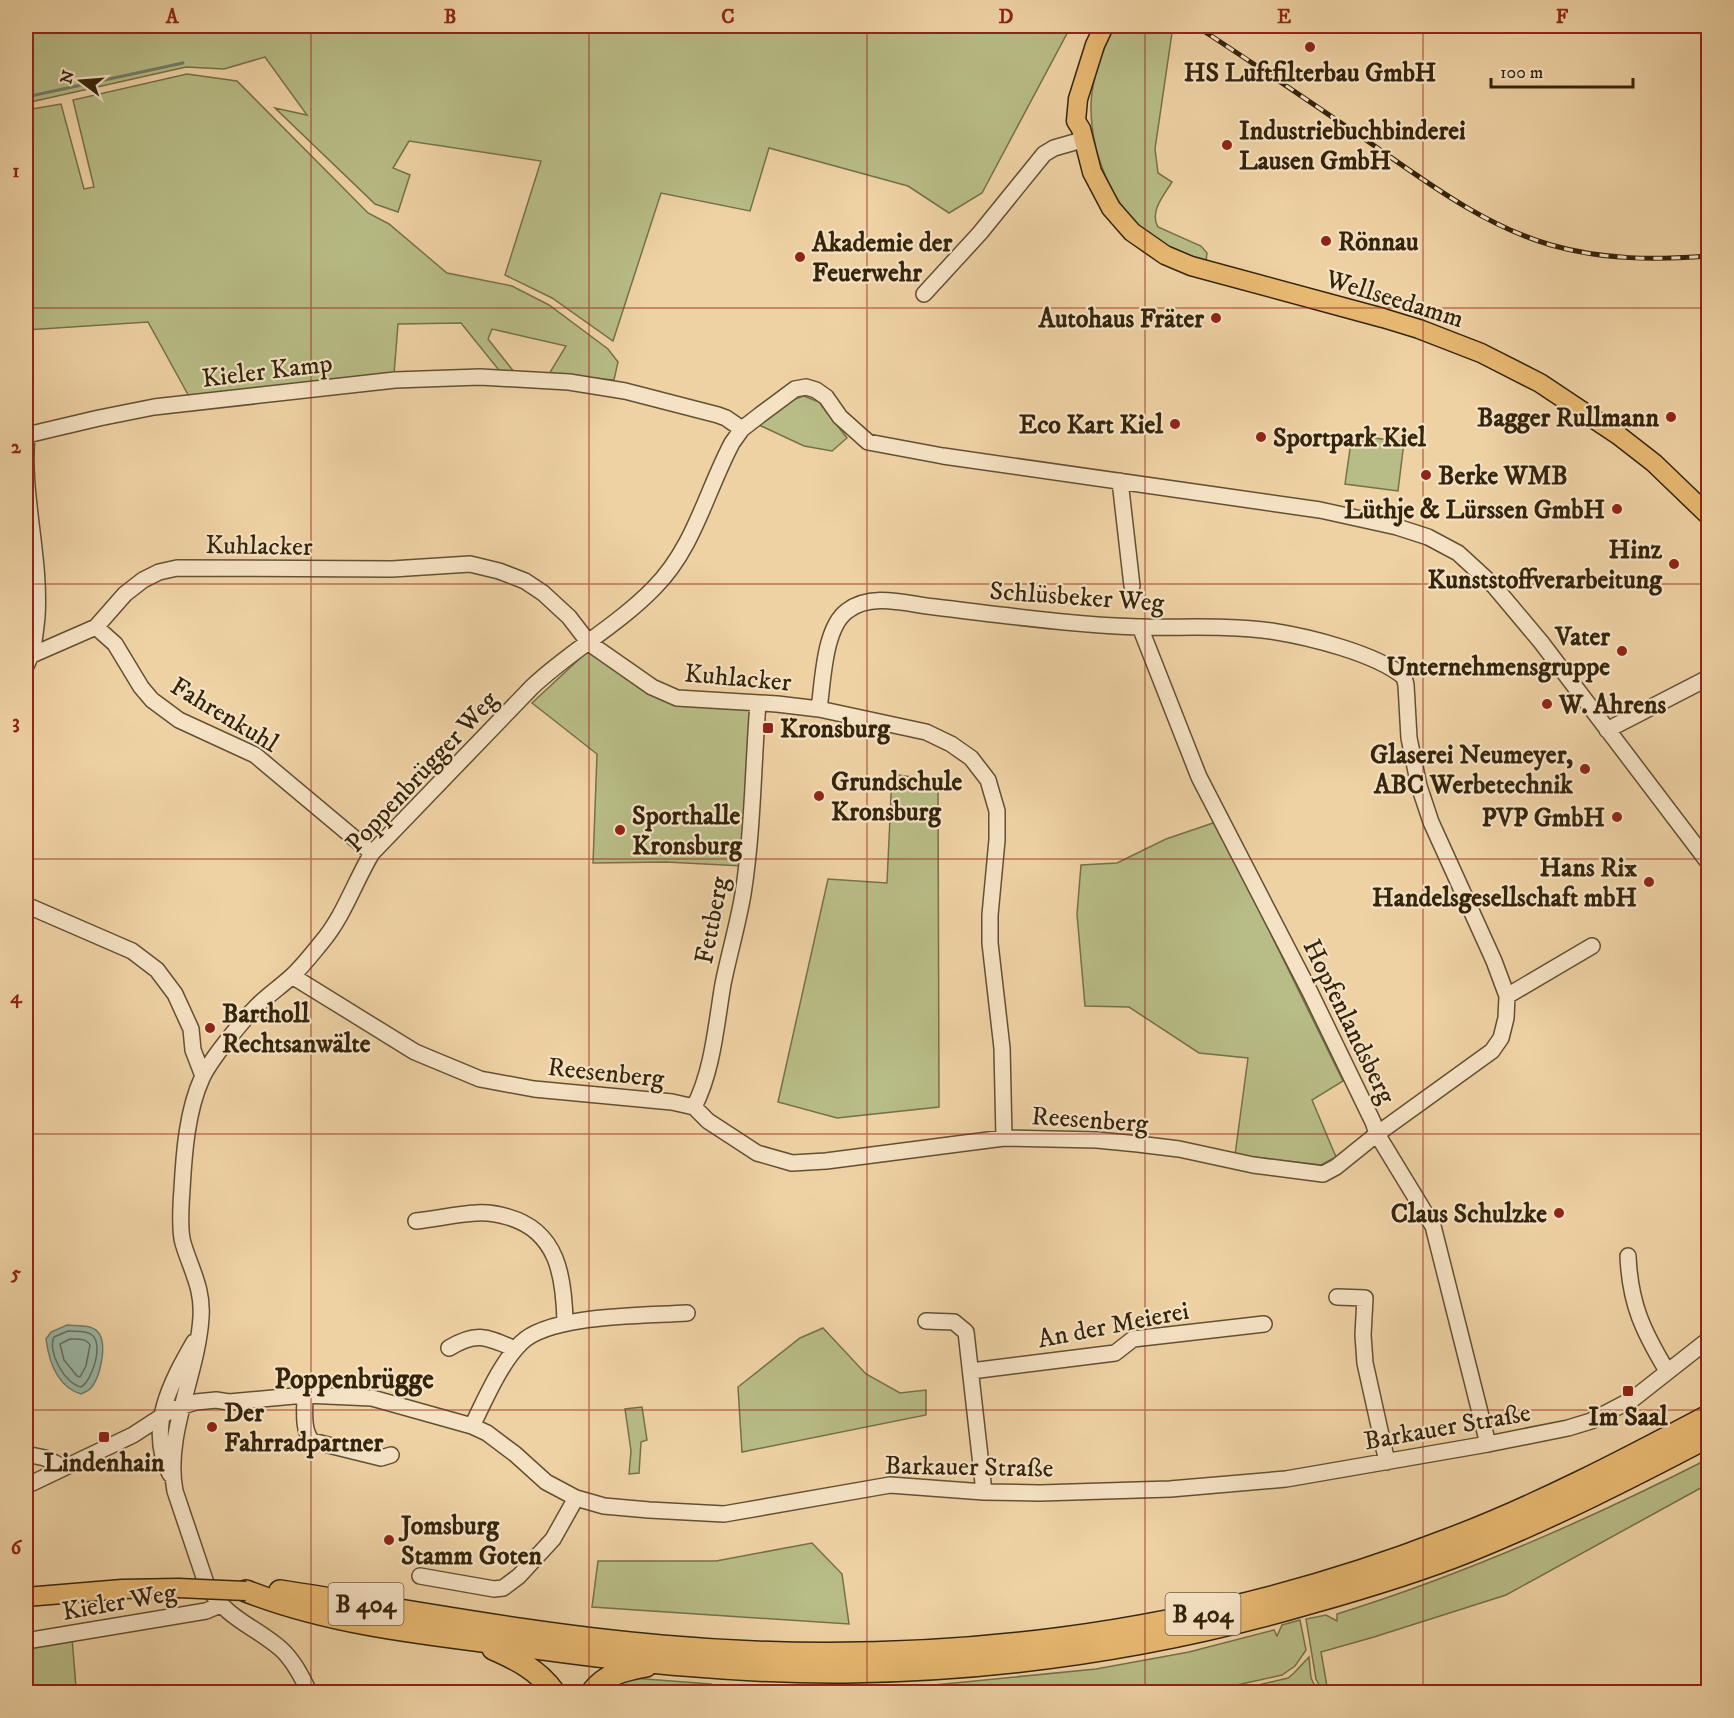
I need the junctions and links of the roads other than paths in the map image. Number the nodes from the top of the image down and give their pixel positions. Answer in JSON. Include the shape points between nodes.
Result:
{"nodes":[{"id":1,"x":1104,"y":26,"type":"edge"},
{"id":2,"x":1082,"y":134,"type":"junction"},
{"id":3,"x":924,"y":294,"type":"dead end"},
{"id":4,"x":742,"y":429,"type":"junction"},
{"id":5,"x":1120,"y":481,"type":"junction"},
{"id":6,"x":1706,"y":508,"type":"edge"},
{"id":7,"x":1132,"y":586,"type":"dead end"},
{"id":8,"x":96,"y":627,"type":"junction"},
{"id":9,"x":1140,"y":627,"type":"junction"},
{"id":10,"x":590,"y":643,"type":"junction"},
{"id":11,"x":29,"y":661,"type":"edge"},
{"id":12,"x":1404,"y":677,"type":"joint"},
{"id":13,"x":1708,"y":678,"type":"edge"},
{"id":14,"x":758,"y":703,"type":"junction"},
{"id":15,"x":819,"y":709,"type":"junction"},
{"id":16,"x":1607,"y":730,"type":"junction"},
{"id":17,"x":372,"y":853,"type":"junction"},
{"id":18,"x":1708,"y":862,"type":"edge"},
{"id":19,"x":26,"y":904,"type":"edge"},
{"id":20,"x":1592,"y":946,"type":"dead end"},
{"id":21,"x":292,"y":976,"type":"junction"},
{"id":22,"x":1507,"y":996,"type":"junction"},
{"id":23,"x":203,"y":1076,"type":"junction"},
{"id":24,"x":694,"y":1107,"type":"junction"},
{"id":25,"x":1377,"y":1134,"type":"junction"},
{"id":26,"x":1004,"y":1138,"type":"junction"},
{"id":27,"x":416,"y":1221,"type":"dead end"},
{"id":28,"x":1628,"y":1256,"type":"dead end"},
{"id":29,"x":1337,"y":1297,"type":"dead end"},
{"id":30,"x":687,"y":1313,"type":"dead end"},
{"id":31,"x":565,"y":1322,"type":"junction"},
{"id":32,"x":926,"y":1322,"type":"dead end"},
{"id":33,"x":1264,"y":1324,"type":"dead end"},
{"id":34,"x":199,"y":1332,"type":"junction"},
{"id":35,"x":1708,"y":1340,"type":"edge"},
{"id":36,"x":449,"y":1348,"type":"dead end"},
{"id":37,"x":515,"y":1349,"type":"junction"},
{"id":38,"x":971,"y":1371,"type":"junction"},
{"id":39,"x":1667,"y":1371,"type":"junction"},
{"id":40,"x":305,"y":1395,"type":"junction"},
{"id":41,"x":181,"y":1412,"type":"junction"},
{"id":42,"x":1708,"y":1416,"type":"edge"},
{"id":43,"x":162,"y":1421,"type":"junction"},
{"id":44,"x":472,"y":1426,"type":"junction"},
{"id":45,"x":1708,"y":1437,"type":"edge"},
{"id":46,"x":1488,"y":1444,"type":"junction"},
{"id":47,"x":26,"y":1454,"type":"edge"},
{"id":48,"x":391,"y":1455,"type":"dead end"},
{"id":49,"x":1387,"y":1462,"type":"junction"},
{"id":50,"x":63,"y":1467,"type":"junction"},
{"id":51,"x":173,"y":1480,"type":"junction"},
{"id":52,"x":26,"y":1486,"type":"edge"},
{"id":53,"x":984,"y":1492,"type":"junction"},
{"id":54,"x":576,"y":1498,"type":"junction"},
{"id":55,"x":420,"y":1576,"type":"dead end"},
{"id":56,"x":246,"y":1591,"type":"junction"},
{"id":57,"x":26,"y":1597,"type":"edge"},
{"id":58,"x":220,"y":1605,"type":"junction"},
{"id":59,"x":464,"y":1638,"type":"junction"},
{"id":60,"x":26,"y":1641,"type":"edge"},
{"id":61,"x":660,"y":1663,"type":"junction"},
{"id":62,"x":309,"y":1692,"type":"edge"},
{"id":63,"x":554,"y":1692,"type":"edge"},
{"id":64,"x":592,"y":1692,"type":"edge"}],
"edges":[{"from":1,"to":2,"type":"main road","name":"Wellseedamm","via":[[1084,82]]},
{"from":2,"to":3,"type":"street","via":[[1044,154]]},
{"from":2,"to":6,"type":"main road","name":"Wellseedamm","via":[[1092,172],[1111,208],[1132,232],[1165,255],[1204,270],[1419,329],[1481,353],[1540,383],[1618,435]]},
{"from":4,"to":5,"type":"street","name":"Poppenbrügger Weg","via":[[795,389],[806,387],[826,397],[840,417],[868,442]]},
{"from":4,"to":10,"type":"street","name":"Poppenbrügger Weg","via":[[723,459],[701,517],[668,570],[655,588]]},
{"from":4,"to":11,"type":"street","name":"Kieler Kamp","via":[[718,415],[625,391],[569,382],[480,377],[395,380],[154,407],[27,435],[38,576],[35,637]]},
{"from":5,"to":7,"type":"street"},
{"from":5,"to":16,"type":"street","via":[[1320,510],[1397,526],[1428,537],[1458,553],[1494,585]]},
{"from":8,"to":10,"type":"street","name":"Kuhlacker","via":[[143,580],[177,568],[392,569],[470,564],[512,576],[543,593]]},
{"from":8,"to":11,"type":"street","name":"Kuhlacker"},
{"from":8,"to":17,"type":"street","name":"Fahrenkuhl","via":[[115,644],[152,700],[179,720],[255,755]]},
{"from":9,"to":12,"type":"street","name":"Schlüsbeker Weg","via":[[1224,627],[1283,633],[1353,652]]},
{"from":9,"to":15,"type":"street","name":"Schlüsbeker Weg","via":[[1017,618],[870,599],[846,611],[831,631]]},
{"from":9,"to":25,"type":"street","name":"Hopfenlandsberg","via":[[1199,777],[1310,992]]},
{"from":10,"to":14,"type":"street","name":"Kuhlacker","via":[[664,694]]},
{"from":10,"to":17,"type":"street","name":"Poppenbrügger Weg","via":[[532,687]]},
{"from":12,"to":22,"type":"street","name":"Reesenberg","via":[[1409,738],[1419,786]]},
{"from":13,"to":16,"type":"street"},
{"from":14,"to":15,"type":"street","name":"Kuhlacker"},
{"from":14,"to":24,"type":"street","name":"Fettberg","via":[[743,896],[707,1072]]},
{"from":15,"to":26,"type":"street","name":"Kuhlacker","via":[[926,732],[971,758],[988,780],[997,811],[990,943],[1002,1048]]},
{"from":16,"to":18,"type":"street"},
{"from":17,"to":21,"type":"street","name":"Poppenbrügger Weg","via":[[342,915]]},
{"from":19,"to":23,"type":"street","via":[[132,951],[157,970],[175,994],[191,1029],[193,1050]]},
{"from":20,"to":22,"type":"street"},
{"from":21,"to":23,"type":"street","name":"Poppenbrügger Weg","via":[[256,1007]]},
{"from":21,"to":24,"type":"street","name":"Reesenberg","via":[[415,1052],[480,1079]]},
{"from":22,"to":25,"type":"street","name":"Reesenberg","via":[[1501,1038],[1492,1051]]},
{"from":23,"to":34,"type":"street","name":"Poppenbrügger Weg","via":[[193,1101],[182,1189],[182,1241],[201,1295]]},
{"from":24,"to":26,"type":"street","name":"Reesenberg","via":[[708,1121],[757,1153],[792,1163]]},
{"from":25,"to":26,"type":"street","name":"Reesenberg","via":[[1323,1174],[1253,1166],[1138,1144]]},
{"from":25,"to":46,"type":"street","name":"Hopfenlandsberg","via":[[1433,1226]]},
{"from":27,"to":31,"type":"street","via":[[496,1214],[536,1230],[558,1264]]},
{"from":28,"to":39,"type":"street","via":[[1629,1281],[1639,1320]]},
{"from":29,"to":49,"type":"street","via":[[1365,1298],[1364,1356]]},
{"from":30,"to":31,"type":"street"},
{"from":31,"to":37,"type":"street","via":[[541,1330]]},
{"from":32,"to":38,"type":"street","via":[[954,1322],[966,1332]]},
{"from":33,"to":38,"type":"street","name":"An der Meierei","via":[[1133,1339],[1115,1353]]},
{"from":34,"to":41,"type":"street","name":"Poppenbrügger Weg"},
{"from":34,"to":43,"type":"street","name":"Poppenbrügger Weg","via":[[170,1385]]},
{"from":35,"to":39,"type":"street","name":"Barkauer Straße"},
{"from":36,"to":37,"type":"street","via":[[469,1337],[491,1339]]},
{"from":37,"to":44,"type":"street"},
{"from":38,"to":53,"type":"street"},
{"from":39,"to":46,"type":"street","name":"Barkauer Straße","via":[[1633,1399],[1591,1421]]},
{"from":40,"to":41,"type":"street","name":"Barkauer Straße","via":[[228,1402]]},
{"from":40,"to":44,"type":"street","name":"Barkauer Straße","via":[[372,1398]]},
{"from":40,"to":48,"type":"street","via":[[306,1425],[312,1441],[381,1458]]},
{"from":41,"to":43,"type":"street","name":"Barkauer Straße"},
{"from":41,"to":51,"type":"street","name":"Kieler Weg"},
{"from":42,"to":56,"type":"highway","number":"B 404","via":[[1542,1500],[1448,1540],[1352,1573],[1260,1600],[1151,1625],[1007,1645],[902,1653],[748,1652],[661,1646],[274,1590]]},
{"from":43,"to":50,"type":"street","name":"Barkauer Straße","via":[[146,1434],[133,1435]]},
{"from":43,"to":51,"type":"street","name":"Kieler Weg","via":[[162,1452]]},
{"from":44,"to":54,"type":"street","name":"Barkauer Straße","via":[[515,1454],[546,1482]]},
{"from":45,"to":61,"type":"highway","number":"B 404","via":[[1589,1498],[1467,1552],[1357,1590],[1218,1628],[1069,1656],[961,1667],[857,1672]]},
{"from":46,"to":49,"type":"street","name":"Barkauer Straße"},
{"from":47,"to":50,"type":"street"},
{"from":49,"to":53,"type":"street","name":"Barkauer Straße","via":[[1286,1479],[1170,1489]]},
{"from":50,"to":52,"type":"street","name":"Barkauer Straße"},
{"from":51,"to":58,"type":"street","name":"Kieler Weg","via":[[207,1586]]},
{"from":53,"to":54,"type":"street","name":"Barkauer Straße","via":[[890,1485],[724,1514],[604,1506]]},
{"from":54,"to":55,"type":"street","via":[[553,1539],[519,1576],[502,1588]]},
{"from":56,"to":57,"type":"main road","number":"B 404","bridge":true,"via":[[123,1589]]},
{"from":56,"to":59,"type":"highway","number":"B 404","via":[[327,1616]]},
{"from":58,"to":60,"type":"street","name":"Kieler Weg","via":[[206,1611]]},
{"from":58,"to":62,"type":"street","name":"Kieler Weg","via":[[280,1649]]},
{"from":59,"to":61,"type":"highway","number":"B 404"},
{"from":59,"to":63,"type":"highway","via":[[521,1662]]},
{"from":61,"to":64,"type":"highway","via":[[614,1674]]}]}
